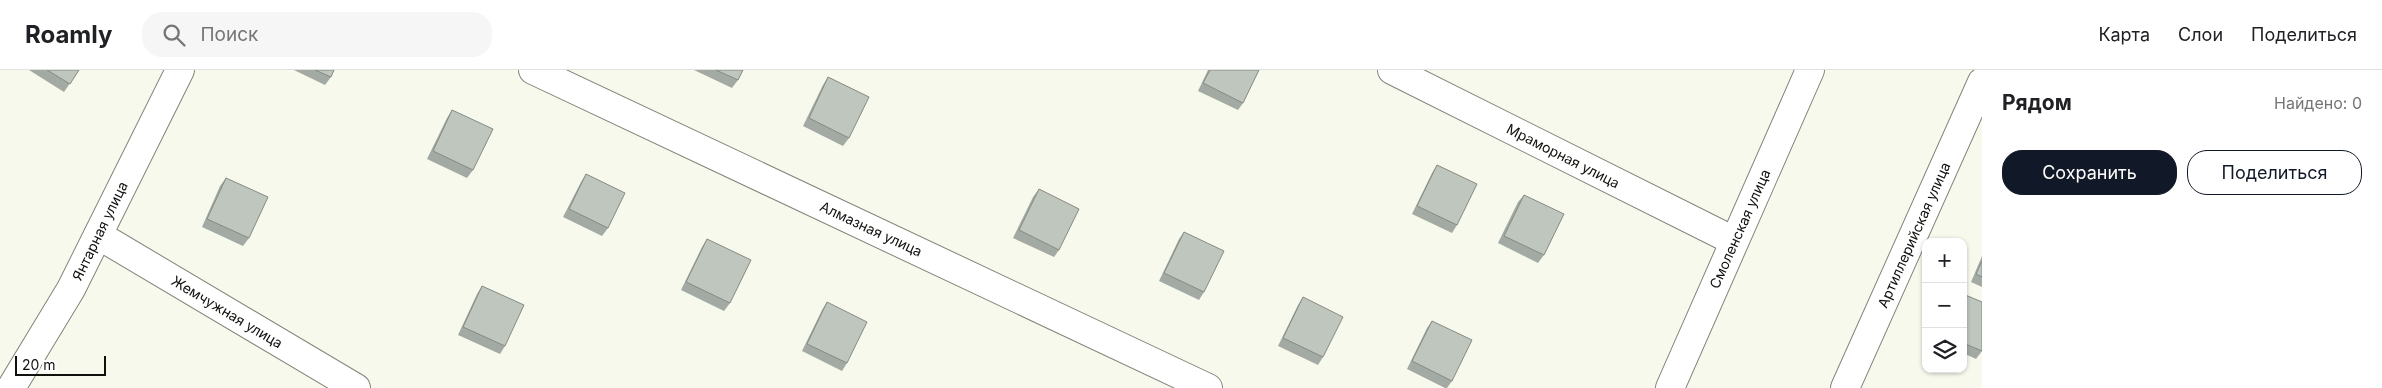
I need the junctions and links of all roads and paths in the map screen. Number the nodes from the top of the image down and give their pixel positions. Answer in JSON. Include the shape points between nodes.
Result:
{"nodes":[{"id":1,"x":180,"y":70,"type":"edge"},
{"id":2,"x":533,"y":70,"type":"edge"},
{"id":3,"x":1392,"y":70,"type":"edge"},
{"id":4,"x":1810,"y":70,"type":"edge"},
{"id":5,"x":1982,"y":82,"type":"edge"},
{"id":6,"x":98,"y":235,"type":"junction"},
{"id":7,"x":1734,"y":241,"type":"junction"},
{"id":8,"x":11,"y":388,"type":"edge"},
{"id":9,"x":356,"y":388,"type":"edge"},
{"id":10,"x":1208,"y":388,"type":"edge"},
{"id":11,"x":1670,"y":388,"type":"edge"},
{"id":12,"x":1845,"y":388,"type":"edge"}],
"edges":[{"from":1,"to":6,"type":"street","name":"Янтарная улица"},
{"from":2,"to":10,"type":"street","name":"Алмазная улица"},
{"from":3,"to":7,"type":"street","name":"Мраморная улица"},
{"from":4,"to":7,"type":"street","name":"Смоленская улица"},
{"from":5,"to":12,"type":"street","name":"Артиллерийская улица"},
{"from":6,"to":8,"type":"street","name":"Янтарная улица","via":[[72,289]]},
{"from":6,"to":9,"type":"street","name":"Жемчужная улица"},
{"from":7,"to":11,"type":"street","name":"Смоленская улица"}]}
